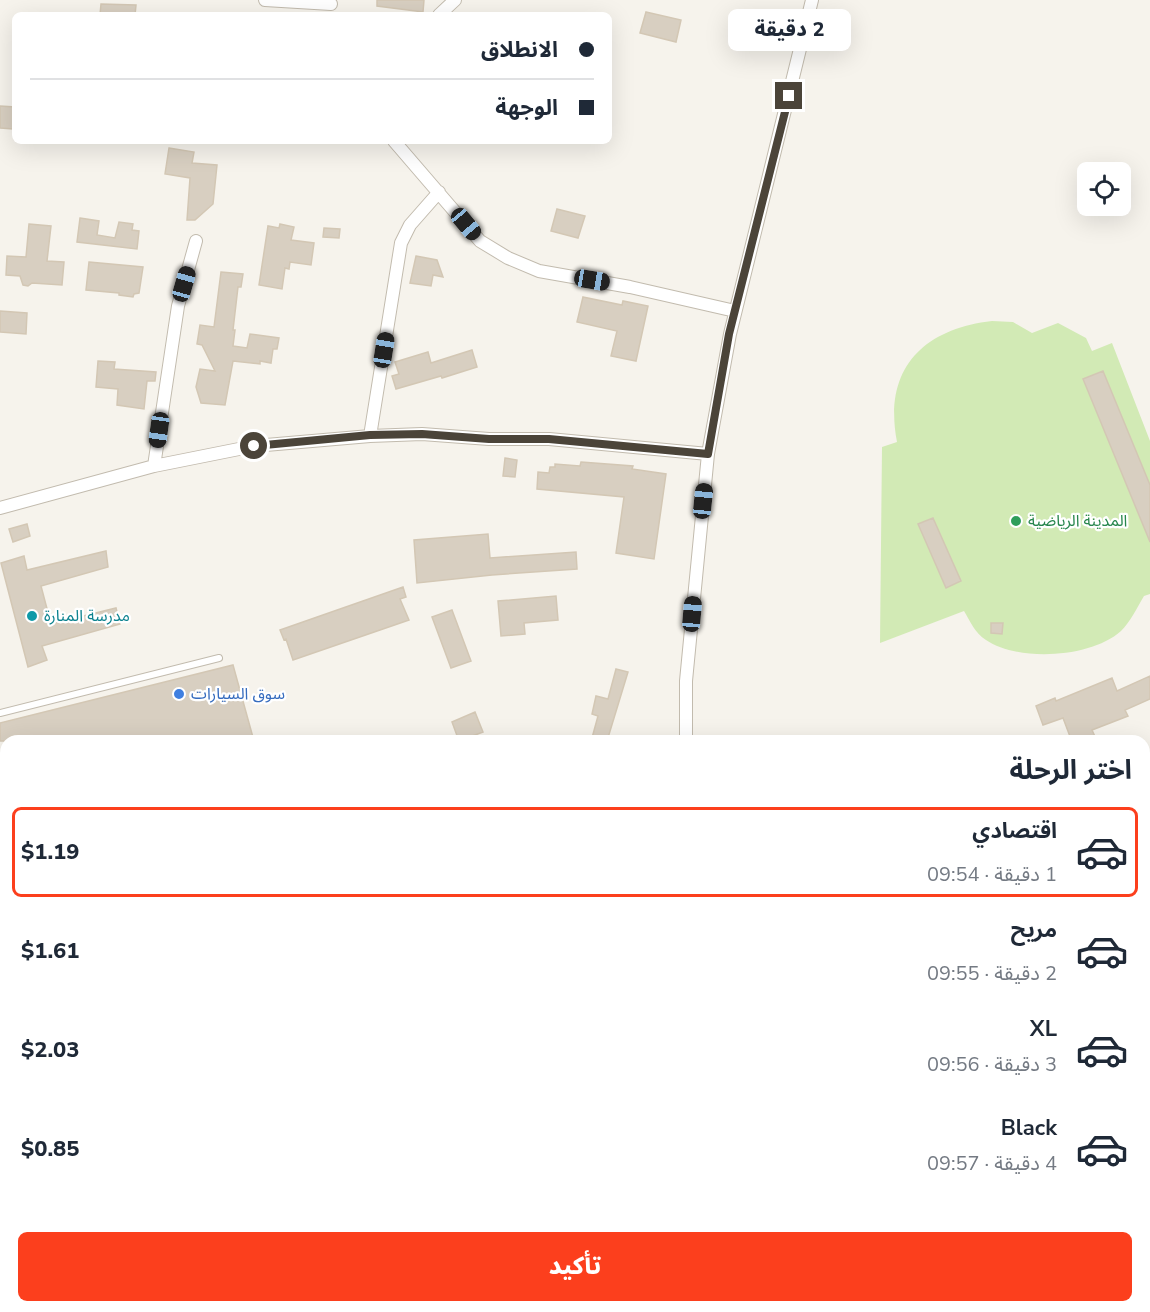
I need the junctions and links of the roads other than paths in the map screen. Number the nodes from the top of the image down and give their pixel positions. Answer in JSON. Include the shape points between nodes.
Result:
{"nodes":[{"id":1,"x":265,"y":0,"type":"edge"},
{"id":2,"x":455,"y":0,"type":"edge"},
{"id":3,"x":812,"y":0,"type":"edge"},
{"id":4,"x":331,"y":4,"type":"dead end"},
{"id":5,"x":442,"y":12,"type":"edge"},
{"id":6,"x":397,"y":144,"type":"edge"},
{"id":7,"x":439,"y":192,"type":"junction"},
{"id":8,"x":196,"y":241,"type":"dead end"},
{"id":9,"x":735,"y":311,"type":"junction"},
{"id":10,"x":370,"y":435,"type":"junction"},
{"id":11,"x":708,"y":454,"type":"junction"},
{"id":12,"x":154,"y":466,"type":"junction"},
{"id":13,"x":0,"y":508,"type":"edge"},
{"id":14,"x":219,"y":658,"type":"dead end"},
{"id":15,"x":0,"y":713,"type":"edge"},
{"id":16,"x":686,"y":735,"type":"edge"}],
"edges":[{"from":1,"to":4,"type":"street"},
{"from":2,"to":5,"type":"street"},
{"from":3,"to":9,"type":"street"},
{"from":6,"to":7,"type":"street"},
{"from":7,"to":9,"type":"street","via":[[480,241],[538,271]]},
{"from":7,"to":10,"type":"street","via":[[410,225],[402,243]]},
{"from":8,"to":12,"type":"street","via":[[178,306]]},
{"from":9,"to":11,"type":"street"},
{"from":10,"to":11,"type":"street","via":[[549,439]]},
{"from":10,"to":12,"type":"street","via":[[254,446]]},
{"from":11,"to":16,"type":"street","via":[[686,681]]},
{"from":12,"to":13,"type":"street"},
{"from":14,"to":15,"type":"lane"}]}
